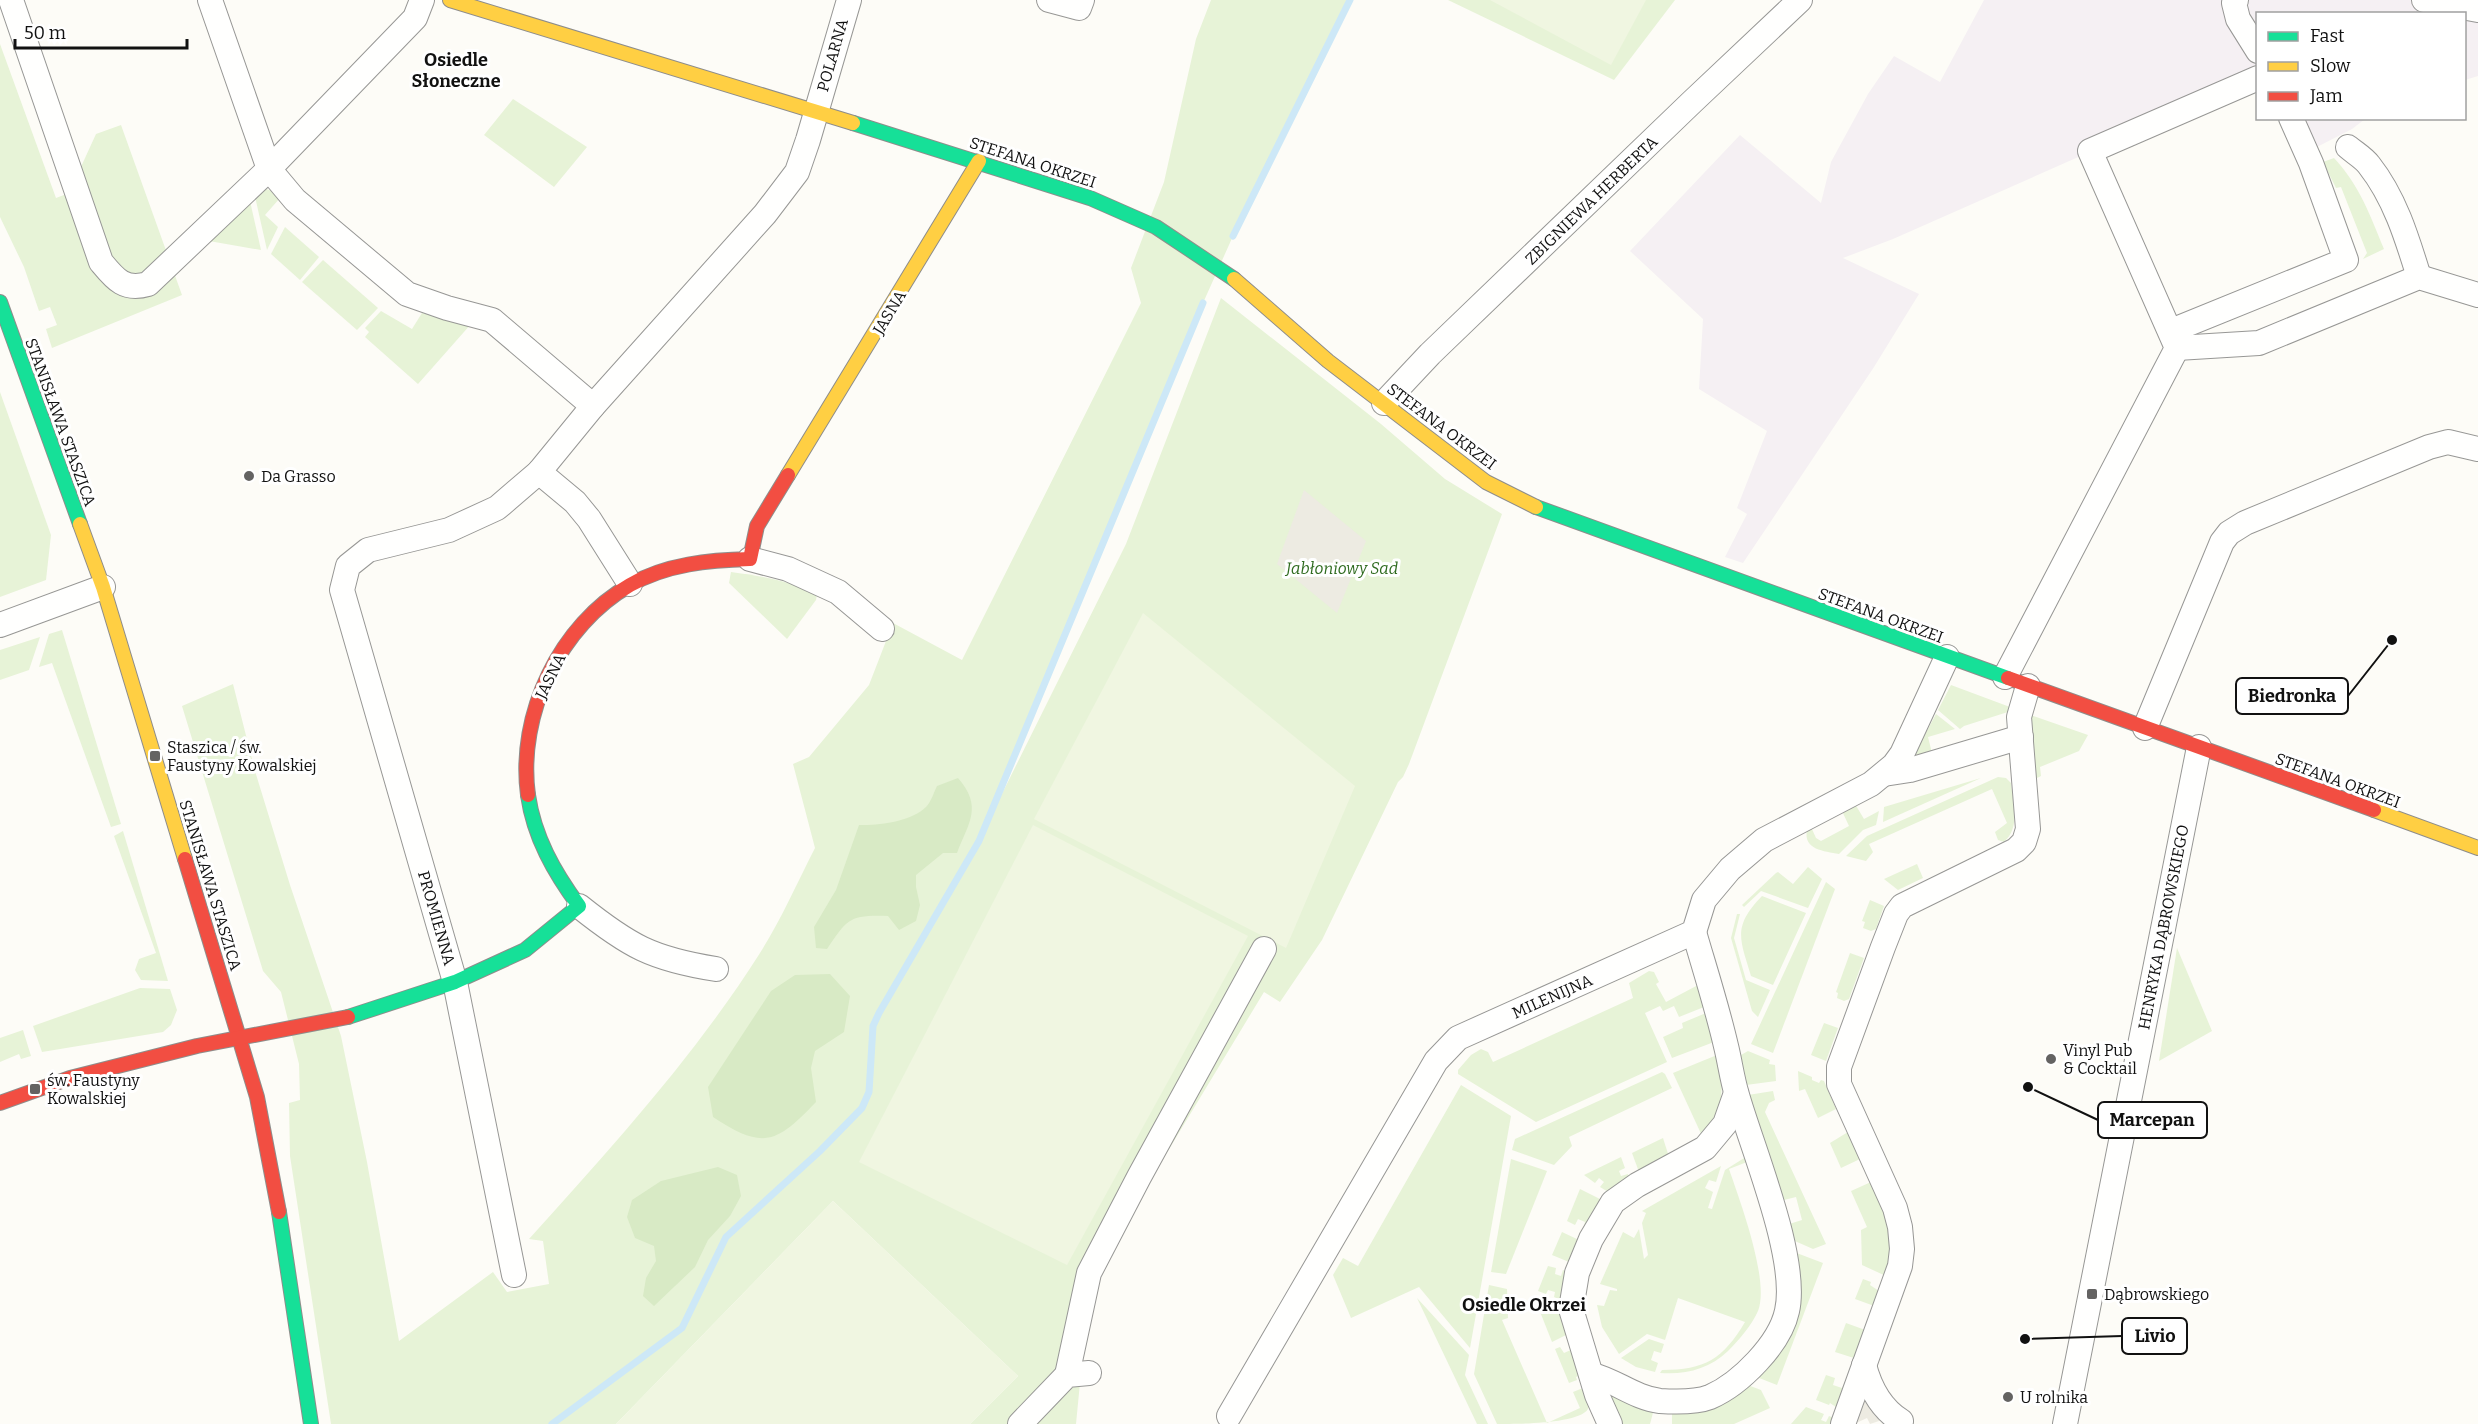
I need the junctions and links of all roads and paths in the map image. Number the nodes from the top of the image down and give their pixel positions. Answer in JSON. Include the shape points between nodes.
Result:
{"nodes":[{"id":1,"x":11,"y":0,"type":"edge"},
{"id":2,"x":210,"y":0,"type":"edge"},
{"id":3,"x":422,"y":0,"type":"edge"},
{"id":4,"x":450,"y":0,"type":"edge"},
{"id":5,"x":849,"y":0,"type":"edge"},
{"id":6,"x":1049,"y":0,"type":"edge"},
{"id":7,"x":1082,"y":0,"type":"edge"},
{"id":8,"x":1800,"y":0,"type":"edge"},
{"id":9,"x":2236,"y":0,"type":"edge"},
{"id":10,"x":2424,"y":0,"type":"edge"},
{"id":11,"x":2478,"y":10,"type":"edge"},
{"id":12,"x":2256,"y":48,"type":"edge"},
{"id":13,"x":2256,"y":79,"type":"edge"},
{"id":14,"x":816,"y":111,"type":"junction"},
{"id":15,"x":2292,"y":120,"type":"edge"},
{"id":16,"x":2348,"y":147,"type":"dead end"},
{"id":17,"x":979,"y":161,"type":"junction"},
{"id":18,"x":269,"y":169,"type":"junction"},
{"id":19,"x":2419,"y":277,"type":"junction"},
{"id":20,"x":2478,"y":295,"type":"edge"},
{"id":21,"x":0,"y":302,"type":"edge"},
{"id":22,"x":2174,"y":340,"type":"junction"},
{"id":23,"x":1384,"y":403,"type":"junction"},
{"id":24,"x":593,"y":406,"type":"junction"},
{"id":25,"x":2478,"y":449,"type":"edge"},
{"id":26,"x":539,"y":472,"type":"junction"},
{"id":27,"x":750,"y":559,"type":"junction"},
{"id":28,"x":348,"y":566,"type":"joint"},
{"id":29,"x":630,"y":584,"type":"junction"},
{"id":30,"x":103,"y":587,"type":"junction"},
{"id":31,"x":0,"y":625,"type":"edge"},
{"id":32,"x":882,"y":629,"type":"dead end"},
{"id":33,"x":1947,"y":657,"type":"junction"},
{"id":34,"x":2005,"y":678,"type":"junction"},
{"id":35,"x":2028,"y":686,"type":"junction"},
{"id":36,"x":2145,"y":728,"type":"junction"},
{"id":37,"x":2021,"y":737,"type":"junction"},
{"id":38,"x":2199,"y":747,"type":"junction"},
{"id":39,"x":1884,"y":774,"type":"junction"},
{"id":40,"x":2478,"y":848,"type":"edge"},
{"id":41,"x":579,"y":906,"type":"junction"},
{"id":42,"x":1694,"y":932,"type":"junction"},
{"id":43,"x":1264,"y":949,"type":"dead end"},
{"id":44,"x":716,"y":969,"type":"dead end"},
{"id":45,"x":455,"y":982,"type":"junction"},
{"id":46,"x":240,"y":1039,"type":"junction"},
{"id":47,"x":1737,"y":1093,"type":"junction"},
{"id":48,"x":0,"y":1103,"type":"edge"},
{"id":49,"x":514,"y":1275,"type":"dead end"},
{"id":50,"x":1864,"y":1365,"type":"junction"},
{"id":51,"x":1593,"y":1375,"type":"junction"},
{"id":52,"x":1229,"y":1416,"type":"dead end"},
{"id":53,"x":1904,"y":1423,"type":"edge"},
{"id":54,"x":311,"y":1424,"type":"edge"},
{"id":55,"x":1020,"y":1424,"type":"edge"},
{"id":56,"x":1610,"y":1424,"type":"edge"},
{"id":57,"x":1843,"y":1424,"type":"edge"},
{"id":58,"x":2065,"y":1424,"type":"edge"}],
"edges":[{"from":1,"to":18,"type":"street","via":[[101,262],[120,284],[148,284]]},
{"from":2,"to":18,"type":"street"},
{"from":3,"to":18,"type":"street","via":[[415,18]]},
{"from":4,"to":14,"type":"street","name":"STEFANA OKRZEI"},
{"from":5,"to":14,"type":"street","name":"POLARNA"},
{"from":6,"to":7,"type":"street","via":[[1079,8]]},
{"from":8,"to":23,"type":"street","name":"ZBIGNIEWA HERBERTA","via":[[1430,354]]},
{"from":9,"to":12,"type":"street","via":[[2238,19]]},
{"from":10,"to":11,"type":"street"},
{"from":13,"to":22,"type":"street","via":[[2090,151]]},
{"from":14,"to":17,"type":"street","name":"STEFANA OKRZEI"},
{"from":14,"to":24,"type":"street","name":"POLARNA","via":[[801,161],[787,186]]},
{"from":15,"to":22,"type":"street","via":[[2346,260]]},
{"from":16,"to":19,"type":"street","via":[[2368,164],[2390,197]]},
{"from":17,"to":23,"type":"street","name":"STEFANA OKRZEI","via":[[1090,198],[1156,227],[1225,271],[1328,361]]},
{"from":17,"to":27,"type":"street","name":"JASNA","via":[[757,526]]},
{"from":18,"to":24,"type":"street","via":[[295,200],[407,294],[492,320]]},
{"from":19,"to":20,"type":"street"},
{"from":19,"to":22,"type":"street","via":[[2259,342]]},
{"from":21,"to":30,"type":"street","name":"STANISŁAWA STASZICA"},
{"from":22,"to":34,"type":"street"},
{"from":23,"to":33,"type":"street","name":"STEFANA OKRZEI","via":[[1486,482],[1547,512]]},
{"from":24,"to":26,"type":"street","name":"POLARNA"},
{"from":25,"to":36,"type":"street","via":[[2448,442],[2429,447],[2229,533]]},
{"from":26,"to":28,"type":"street","name":"POLARNA","via":[[496,508],[449,530],[368,550]]},
{"from":26,"to":29,"type":"street","via":[[590,519]]},
{"from":27,"to":29,"type":"street","name":"JASNA","via":[[689,563]]},
{"from":27,"to":32,"type":"street","name":"JASNA","via":[[788,569],[838,591]]},
{"from":28,"to":45,"type":"street","name":"PROMIENNA","via":[[342,590]]},
{"from":29,"to":41,"type":"street","name":"JASNA","via":[[572,635],[547,674],[531,717],[526,765],[529,808],[543,848]]},
{"from":30,"to":31,"type":"street"},
{"from":30,"to":46,"type":"street","name":"STANISŁAWA STASZICA"},
{"from":33,"to":34,"type":"street","name":"STEFANA OKRZEI"},
{"from":33,"to":39,"type":"street","via":[[1902,754]]},
{"from":34,"to":35,"type":"street","name":"STEFANA OKRZEI"},
{"from":35,"to":36,"type":"street","name":"STEFANA OKRZEI"},
{"from":35,"to":37,"type":"street","via":[[2019,717]]},
{"from":36,"to":38,"type":"street","name":"STEFANA OKRZEI"},
{"from":37,"to":39,"type":"street","via":[[1911,770]]},
{"from":37,"to":50,"type":"street","via":[[2028,829],[2024,842],[2016,850],[1902,906],[1839,1068],[1839,1084],[1895,1208],[1902,1250],[1900,1266]]},
{"from":38,"to":40,"type":"street","name":"STEFANA OKRZEI"},
{"from":38,"to":58,"type":"street","name":"HENRYKA DĄBROWSKIEGO"},
{"from":39,"to":42,"type":"street","via":[[1764,840],[1730,869],[1704,900]]},
{"from":41,"to":44,"type":"street","name":"JASNA","via":[[639,949],[680,964]]},
{"from":41,"to":45,"type":"street","via":[[525,950]]},
{"from":42,"to":47,"type":"street"},
{"from":42,"to":52,"type":"street","name":"MILENIJNA","via":[[1458,1038],[1436,1061]]},
{"from":43,"to":55,"type":"street","via":[[1089,1274],[1078,1374]]},
{"from":45,"to":46,"type":"street","via":[[343,1019]]},
{"from":45,"to":49,"type":"street","name":"PROMIENNA"},
{"from":46,"to":48,"type":"street","via":[[70,1078]]},
{"from":46,"to":54,"type":"street","name":"STANISŁAWA STASZICA","via":[[257,1097],[287,1254]]},
{"from":47,"to":51,"type":"street","via":[[1715,1138],[1613,1202],[1591,1239],[1576,1277],[1572,1309]]},
{"from":47,"to":51,"type":"street","via":[[1785,1258],[1787,1311],[1776,1336],[1761,1358],[1708,1398],[1659,1401]]},
{"from":50,"to":53,"type":"street","via":[[1868,1382],[1881,1404]]},
{"from":50,"to":57,"type":"street"},
{"from":51,"to":56,"type":"street"}]}
